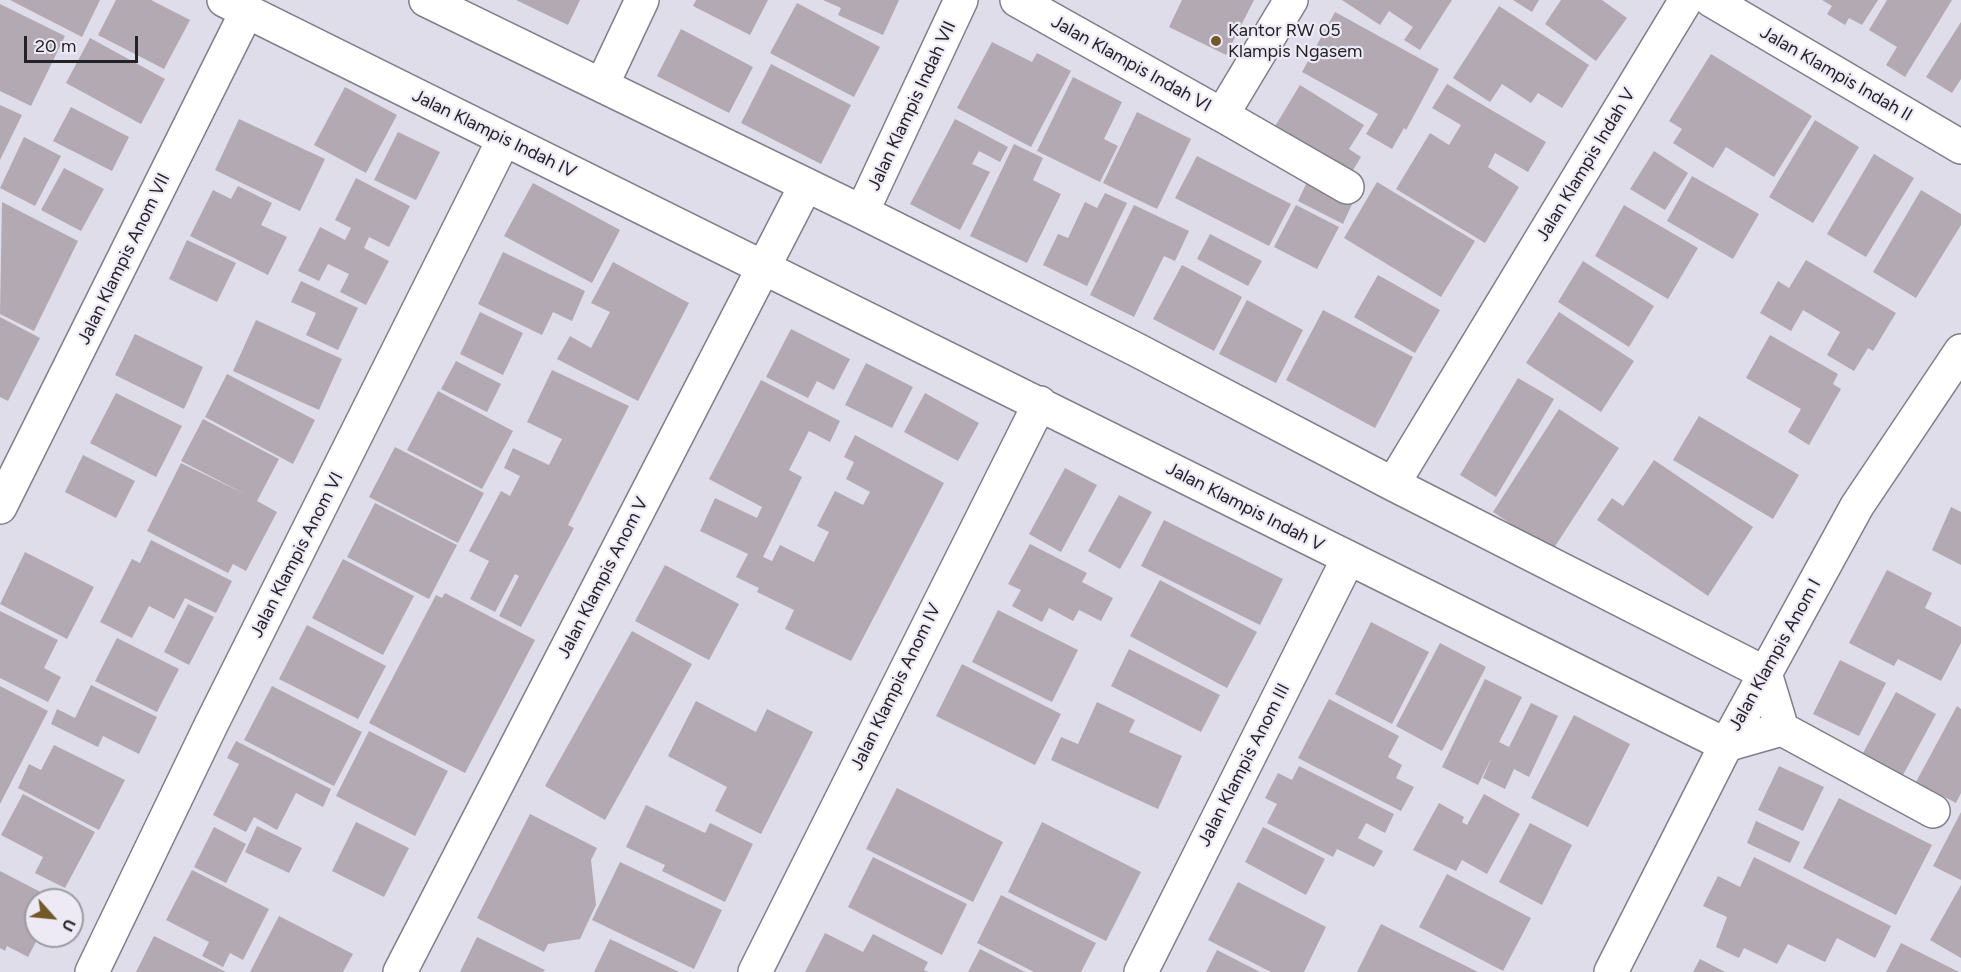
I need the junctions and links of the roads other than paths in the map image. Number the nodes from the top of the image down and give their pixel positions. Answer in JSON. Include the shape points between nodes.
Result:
{"nodes":[{"id":1,"x":426,"y":0,"type":"edge"},
{"id":2,"x":642,"y":0,"type":"edge"},
{"id":3,"x":961,"y":0,"type":"edge"},
{"id":4,"x":1017,"y":0,"type":"edge"},
{"id":5,"x":1291,"y":0,"type":"edge"},
{"id":6,"x":1686,"y":0,"type":"edge"},
{"id":7,"x":1711,"y":0,"type":"edge"},
{"id":8,"x":236,"y":6,"type":"edge"},
{"id":9,"x":602,"y":85,"type":"junction"},
{"id":10,"x":1222,"y":115,"type":"junction"},
{"id":11,"x":504,"y":139,"type":"junction"},
{"id":12,"x":1961,"y":147,"type":"edge"},
{"id":13,"x":1347,"y":187,"type":"dead end"},
{"id":14,"x":802,"y":193,"type":"junction"},
{"id":15,"x":862,"y":212,"type":"junction"},
{"id":16,"x":767,"y":262,"type":"junction"},
{"id":17,"x":1961,"y":351,"type":"edge"},
{"id":18,"x":1040,"y":403,"type":"junction"},
{"id":19,"x":1393,"y":484,"type":"junction"},
{"id":20,"x":0,"y":507,"type":"edge"},
{"id":21,"x":1348,"y":559,"type":"junction"},
{"id":22,"x":1765,"y":673,"type":"junction"},
{"id":23,"x":1782,"y":729,"type":"junction"},
{"id":24,"x":1726,"y":745,"type":"junction"},
{"id":25,"x":1933,"y":811,"type":"dead end"},
{"id":26,"x":92,"y":972,"type":"edge"},
{"id":27,"x":400,"y":972,"type":"edge"},
{"id":28,"x":755,"y":972,"type":"edge"},
{"id":29,"x":1141,"y":972,"type":"edge"},
{"id":30,"x":1611,"y":972,"type":"edge"}],
"edges":[{"from":1,"to":9,"type":"street"},
{"from":2,"to":9,"type":"street"},
{"from":3,"to":15,"type":"street","name":"Jalan Klampis Indah VII"},
{"from":4,"to":10,"type":"street","name":"Jalan Klampis Indah VI"},
{"from":5,"to":10,"type":"street","name":"Jalan Klampis Indah VI"},
{"from":6,"to":19,"type":"street","name":"Jalan Klampis Indah V"},
{"from":7,"to":12,"type":"street","name":"Jalan Klampis Indah II"},
{"from":8,"to":11,"type":"street","name":"Jalan Klampis Indah IV"},
{"from":8,"to":20,"type":"street","name":"Jalan Klampis Anom VII"},
{"from":9,"to":14,"type":"street"},
{"from":10,"to":13,"type":"street"},
{"from":11,"to":16,"type":"street","name":"Jalan Klampis Indah IV"},
{"from":11,"to":26,"type":"street","name":"Jalan Klampis Anom VI"},
{"from":14,"to":15,"type":"street"},
{"from":14,"to":16,"type":"street","name":"Jalan Klampis Anom V"},
{"from":15,"to":19,"type":"street"},
{"from":16,"to":18,"type":"street","name":"Jalan Klampis Indah V"},
{"from":16,"to":27,"type":"street","name":"Jalan Klampis Anom V"},
{"from":17,"to":22,"type":"street","name":"Jalan Klampis Anom I","via":[[1857,506]]},
{"from":18,"to":21,"type":"street","name":"Jalan Klampis Indah V"},
{"from":18,"to":28,"type":"street","name":"Jalan Klampis Anom IV"},
{"from":19,"to":22,"type":"street"},
{"from":21,"to":24,"type":"street","name":"Jalan Klampis Indah V"},
{"from":21,"to":29,"type":"street","name":"Jalan Klampis Anom III"},
{"from":22,"to":23,"type":"street"},
{"from":22,"to":24,"type":"street","name":"Jalan Klampis Anom I"},
{"from":23,"to":24,"type":"street"},
{"from":23,"to":25,"type":"street"},
{"from":24,"to":30,"type":"street","name":"Jalan Klampis Anom I"}]}
